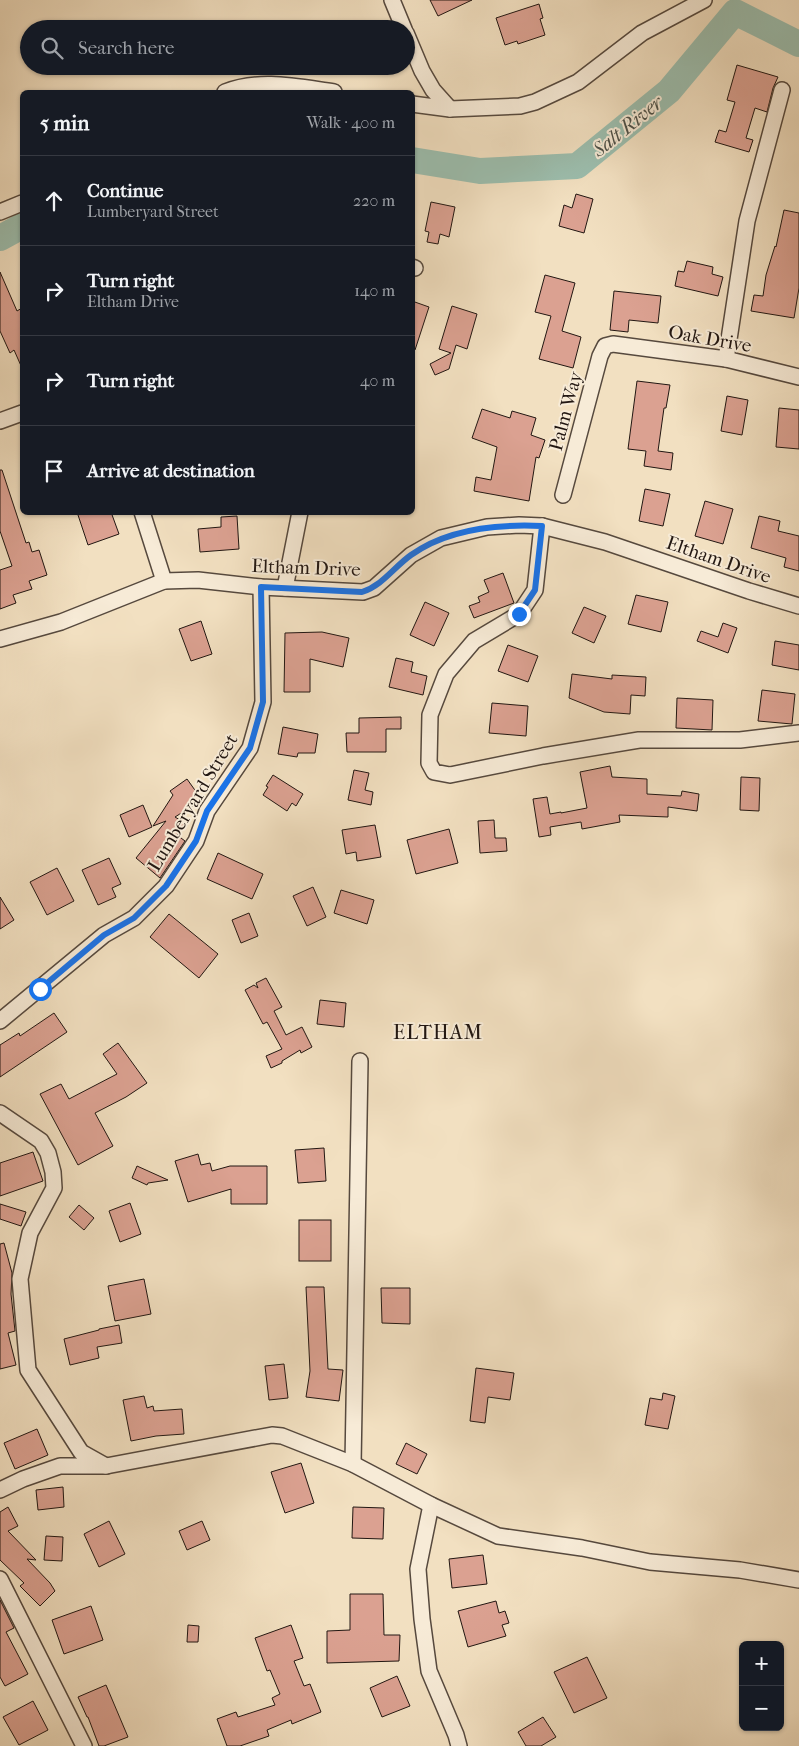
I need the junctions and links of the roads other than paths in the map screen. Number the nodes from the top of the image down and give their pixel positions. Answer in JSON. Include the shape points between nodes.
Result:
{"nodes":[{"id":1,"x":392,"y":0,"type":"edge"},
{"id":2,"x":704,"y":0,"type":"edge"},
{"id":3,"x":400,"y":20,"type":"edge"},
{"id":4,"x":415,"y":54,"type":"edge"},
{"id":5,"x":233,"y":90,"type":"edge"},
{"id":6,"x":318,"y":90,"type":"edge"},
{"id":7,"x":782,"y":90,"type":"dead end"},
{"id":8,"x":415,"y":104,"type":"edge"},
{"id":9,"x":450,"y":109,"type":"junction"},
{"id":10,"x":20,"y":204,"type":"edge"},
{"id":11,"x":0,"y":212,"type":"edge"},
{"id":12,"x":613,"y":344,"type":"joint"},
{"id":13,"x":726,"y":359,"type":"junction"},
{"id":14,"x":799,"y":377,"type":"edge"},
{"id":15,"x":20,"y":414,"type":"edge"},
{"id":16,"x":0,"y":421,"type":"edge"},
{"id":17,"x":564,"y":496,"type":"dead end"},
{"id":18,"x":143,"y":515,"type":"edge"},
{"id":19,"x":299,"y":515,"type":"edge"},
{"id":20,"x":542,"y":526,"type":"junction"},
{"id":21,"x":164,"y":581,"type":"junction"},
{"id":22,"x":261,"y":587,"type":"junction"},
{"id":23,"x":285,"y":588,"type":"junction"},
{"id":24,"x":799,"y":606,"type":"edge"},
{"id":25,"x":0,"y":639,"type":"edge"},
{"id":26,"x":799,"y":733,"type":"edge"},
{"id":27,"x":0,"y":1020,"type":"edge"},
{"id":28,"x":360,"y":1061,"type":"dead end"},
{"id":29,"x":0,"y":1113,"type":"edge"},
{"id":30,"x":353,"y":1464,"type":"junction"},
{"id":31,"x":106,"y":1466,"type":"junction"},
{"id":32,"x":0,"y":1490,"type":"edge"},
{"id":33,"x":431,"y":1505,"type":"junction"},
{"id":34,"x":0,"y":1580,"type":"edge"},
{"id":35,"x":799,"y":1580,"type":"edge"},
{"id":36,"x":84,"y":1746,"type":"edge"},
{"id":37,"x":459,"y":1746,"type":"edge"}],
"edges":[{"from":1,"to":3,"type":"street"},
{"from":2,"to":9,"type":"street","via":[[642,33],[578,82],[535,102],[520,106]]},
{"from":4,"to":9,"type":"street","via":[[433,90]]},
{"from":5,"to":6,"type":"street","via":[[268,84]]},
{"from":7,"to":13,"type":"street","via":[[747,221]]},
{"from":8,"to":9,"type":"street"},
{"from":10,"to":11,"type":"street"},
{"from":12,"to":13,"type":"street","name":"Oak Drive"},
{"from":12,"to":17,"type":"street","name":"Palm Way","via":[[605,346],[600,356]]},
{"from":13,"to":14,"type":"street","name":"Oak Drive"},
{"from":15,"to":16,"type":"street"},
{"from":18,"to":21,"type":"street"},
{"from":19,"to":23,"type":"street"},
{"from":20,"to":23,"type":"street","name":"Eltham Drive","via":[[487,527],[441,538],[411,554],[374,588],[362,592]]},
{"from":20,"to":24,"type":"street","name":"Eltham Drive","via":[[604,542]]},
{"from":20,"to":26,"type":"street","via":[[535,590],[519,614],[474,641],[446,674],[430,715],[429,763],[434,772],[450,775],[640,740],[740,740]]},
{"from":21,"to":22,"type":"street","name":"Eltham Drive","via":[[198,580]]},
{"from":21,"to":25,"type":"street","name":"Eltham Drive","via":[[61,622]]},
{"from":22,"to":23,"type":"street","name":"Eltham Drive"},
{"from":22,"to":27,"type":"street","name":"Lumberyard Street","via":[[263,702],[250,748],[207,811],[196,841],[166,886],[134,918],[104,935]]},
{"from":28,"to":30,"type":"street"},
{"from":29,"to":31,"type":"street","via":[[41,1141],[53,1172],[54,1188],[30,1233],[20,1279],[28,1370],[82,1452]]},
{"from":30,"to":31,"type":"street","via":[[282,1436],[272,1436]]},
{"from":30,"to":33,"type":"street"},
{"from":31,"to":32,"type":"street","via":[[60,1466]]},
{"from":33,"to":35,"type":"street","via":[[498,1536],[650,1562],[740,1570]]},
{"from":33,"to":37,"type":"street","via":[[418,1568],[423,1628],[429,1671]]},
{"from":34,"to":36,"type":"street"}]}
